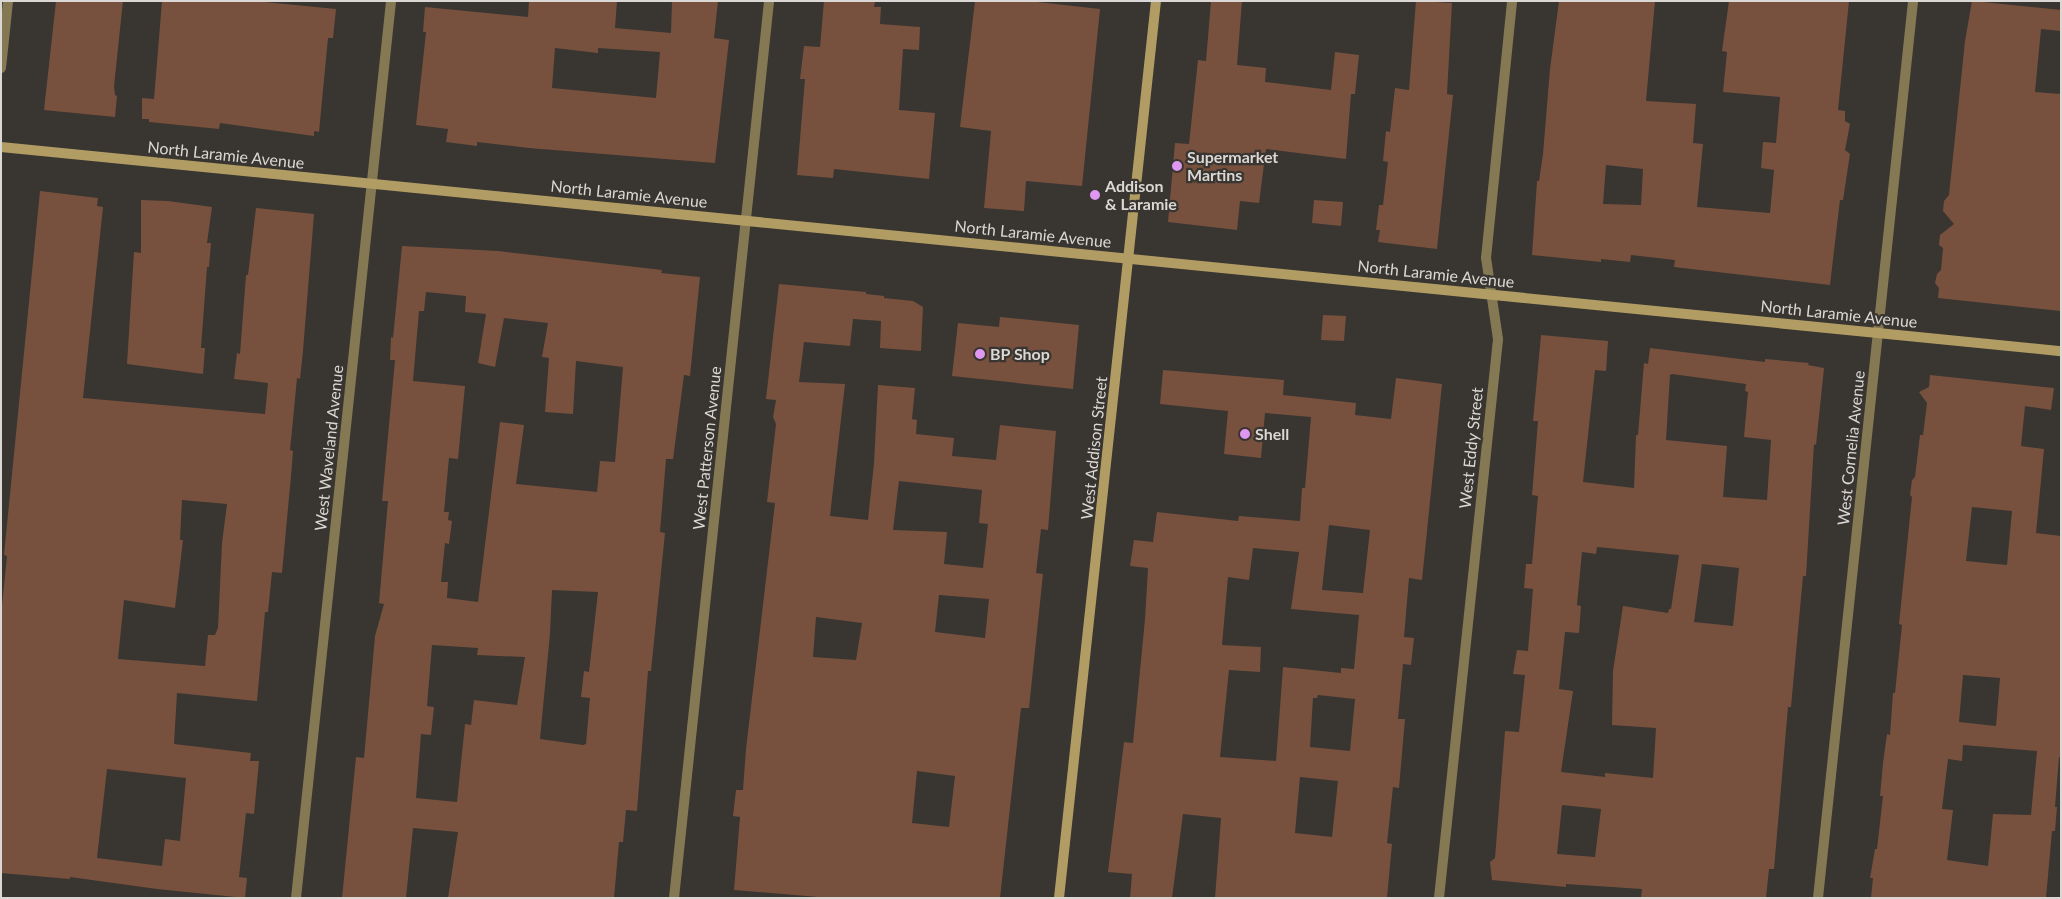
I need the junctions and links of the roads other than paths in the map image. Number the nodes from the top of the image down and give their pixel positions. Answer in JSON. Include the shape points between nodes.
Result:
{"nodes":[{"id":1,"x":8,"y":1,"type":"edge"},
{"id":2,"x":391,"y":1,"type":"edge"},
{"id":3,"x":769,"y":1,"type":"edge"},
{"id":4,"x":1156,"y":1,"type":"edge"},
{"id":5,"x":1512,"y":1,"type":"edge"},
{"id":6,"x":1913,"y":1,"type":"edge"},
{"id":7,"x":1,"y":68,"type":"edge"},
{"id":8,"x":1,"y":147,"type":"edge"},
{"id":9,"x":372,"y":184,"type":"junction"},
{"id":10,"x":746,"y":221,"type":"junction"},
{"id":11,"x":1130,"y":259,"type":"junction"},
{"id":12,"x":1492,"y":295,"type":"junction"},
{"id":13,"x":1878,"y":333,"type":"junction"},
{"id":14,"x":2061,"y":351,"type":"edge"},
{"id":15,"x":296,"y":898,"type":"edge"},
{"id":16,"x":674,"y":898,"type":"edge"},
{"id":17,"x":1059,"y":898,"type":"edge"},
{"id":18,"x":1438,"y":898,"type":"edge"},
{"id":19,"x":1818,"y":898,"type":"edge"}],
"edges":[{"from":1,"to":7,"type":"street"},
{"from":2,"to":9,"type":"street","name":"West Waveland Avenue"},
{"from":3,"to":10,"type":"street","name":"West Patterson Avenue"},
{"from":4,"to":11,"type":"street","name":"West Addison Street"},
{"from":5,"to":12,"type":"street","name":"West Eddy Street","via":[[1486,258]]},
{"from":6,"to":13,"type":"street","name":"West Cornelia Avenue"},
{"from":8,"to":9,"type":"street","name":"North Laramie Avenue"},
{"from":9,"to":10,"type":"street","name":"North Laramie Avenue"},
{"from":9,"to":15,"type":"street","name":"West Waveland Avenue"},
{"from":10,"to":11,"type":"street","name":"North Laramie Avenue"},
{"from":10,"to":16,"type":"street","name":"West Patterson Avenue"},
{"from":11,"to":12,"type":"street","name":"North Laramie Avenue"},
{"from":11,"to":17,"type":"street","name":"West Addison Street"},
{"from":12,"to":13,"type":"street","name":"North Laramie Avenue"},
{"from":12,"to":18,"type":"street","name":"West Eddy Street","via":[[1498,339]]},
{"from":13,"to":14,"type":"street","name":"North Laramie Avenue"},
{"from":13,"to":19,"type":"street","name":"West Cornelia Avenue"}]}
